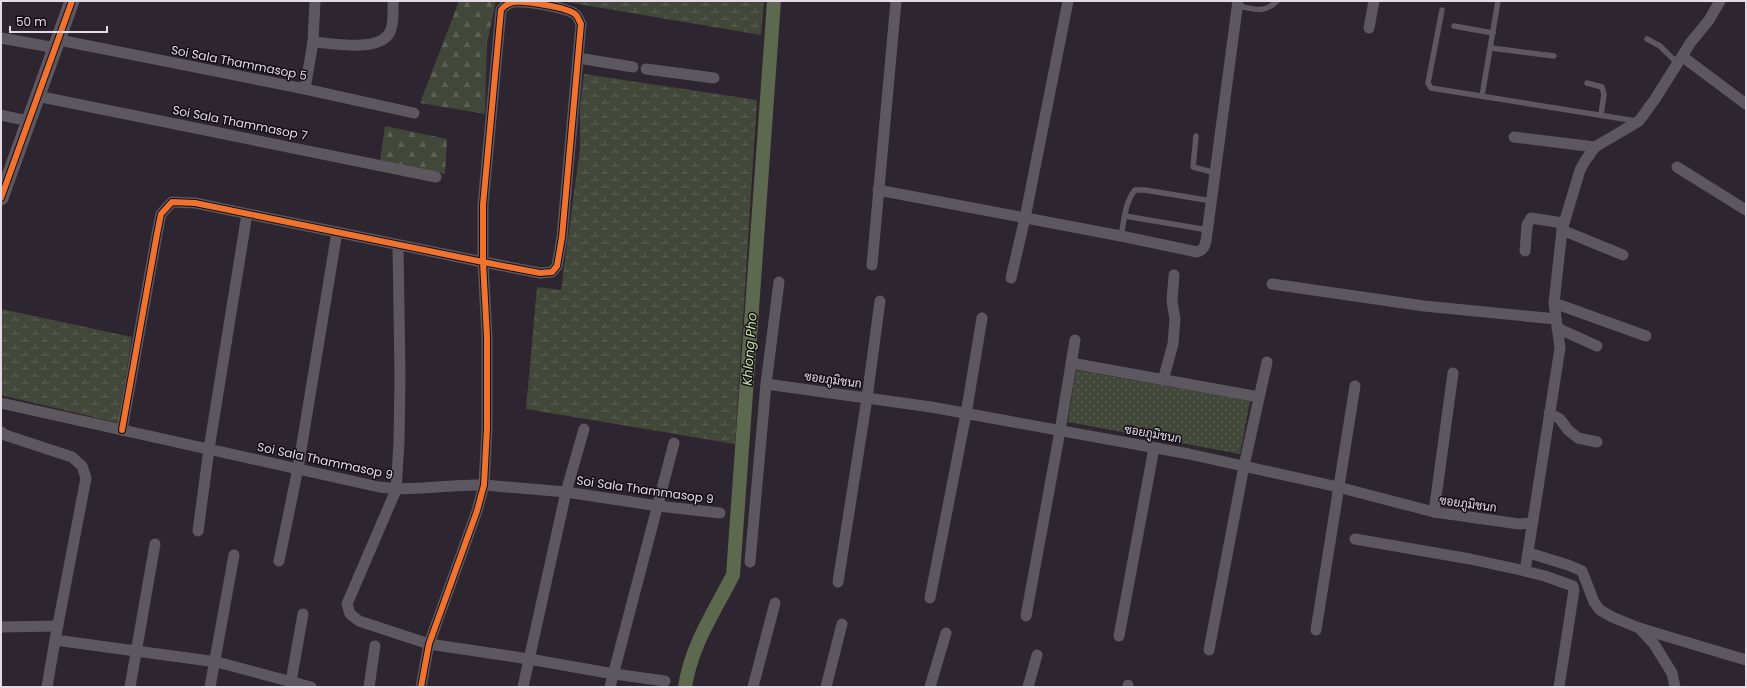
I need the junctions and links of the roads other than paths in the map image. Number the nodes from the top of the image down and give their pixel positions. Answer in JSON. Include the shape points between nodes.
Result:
{"nodes":[{"id":1,"x":72,"y":1,"type":"edge"},
{"id":2,"x":315,"y":1,"type":"edge"},
{"id":3,"x":393,"y":1,"type":"edge"},
{"id":4,"x":896,"y":1,"type":"edge"},
{"id":5,"x":1068,"y":1,"type":"edge"},
{"id":6,"x":1276,"y":1,"type":"edge"},
{"id":7,"x":1374,"y":1,"type":"edge"},
{"id":8,"x":1498,"y":1,"type":"edge"},
{"id":9,"x":1720,"y":1,"type":"edge"},
{"id":10,"x":1238,"y":3,"type":"edge"},
{"id":11,"x":1442,"y":10,"type":"dead end"},
{"id":12,"x":1454,"y":26,"type":"dead end"},
{"id":13,"x":1369,"y":28,"type":"dead end"},
{"id":14,"x":1493,"y":33,"type":"junction"},
{"id":15,"x":1,"y":38,"type":"edge"},
{"id":16,"x":1648,"y":40,"type":"dead end"},
{"id":17,"x":313,"y":42,"type":"junction"},
{"id":18,"x":58,"y":44,"type":"junction"},
{"id":19,"x":1490,"y":48,"type":"junction"},
{"id":20,"x":1554,"y":56,"type":"dead end"},
{"id":21,"x":578,"y":58,"type":"junction"},
{"id":22,"x":1681,"y":61,"type":"junction"},
{"id":23,"x":633,"y":67,"type":"dead end"},
{"id":24,"x":646,"y":69,"type":"dead end"},
{"id":25,"x":714,"y":78,"type":"dead end"},
{"id":26,"x":1587,"y":83,"type":"dead end"},
{"id":27,"x":305,"y":89,"type":"junction"},
{"id":28,"x":37,"y":96,"type":"junction"},
{"id":29,"x":1482,"y":96,"type":"junction"},
{"id":30,"x":1746,"y":104,"type":"edge"},
{"id":31,"x":414,"y":113,"type":"dead end"},
{"id":32,"x":1,"y":115,"type":"edge"},
{"id":33,"x":1601,"y":115,"type":"junction"},
{"id":34,"x":28,"y":121,"type":"junction"},
{"id":35,"x":1638,"y":121,"type":"junction"},
{"id":36,"x":1196,"y":136,"type":"dead end"},
{"id":37,"x":1514,"y":137,"type":"dead end"},
{"id":38,"x":1595,"y":148,"type":"junction"},
{"id":39,"x":1677,"y":167,"type":"dead end"},
{"id":40,"x":1216,"y":173,"type":"junction"},
{"id":41,"x":436,"y":177,"type":"dead end"},
{"id":42,"x":878,"y":190,"type":"junction"},
{"id":43,"x":1,"y":198,"type":"edge"},
{"id":44,"x":1212,"y":201,"type":"junction"},
{"id":45,"x":1746,"y":210,"type":"edge"},
{"id":46,"x":247,"y":214,"type":"junction"},
{"id":47,"x":1125,"y":216,"type":"junction"},
{"id":48,"x":1025,"y":218,"type":"junction"},
{"id":49,"x":1562,"y":227,"type":"junction"},
{"id":50,"x":1208,"y":230,"type":"junction"},
{"id":51,"x":337,"y":232,"type":"junction"},
{"id":52,"x":1121,"y":236,"type":"junction"},
{"id":53,"x":398,"y":245,"type":"junction"},
{"id":54,"x":1526,"y":251,"type":"dead end"},
{"id":55,"x":1623,"y":255,"type":"dead end"},
{"id":56,"x":483,"y":262,"type":"junction"},
{"id":57,"x":872,"y":265,"type":"dead end"},
{"id":58,"x":1174,"y":275,"type":"dead end"},
{"id":59,"x":1011,"y":278,"type":"dead end"},
{"id":60,"x":779,"y":282,"type":"dead end"},
{"id":61,"x":1272,"y":284,"type":"dead end"},
{"id":62,"x":880,"y":301,"type":"dead end"},
{"id":63,"x":1554,"y":303,"type":"junction"},
{"id":64,"x":982,"y":318,"type":"dead end"},
{"id":65,"x":1557,"y":324,"type":"junction"},
{"id":66,"x":1646,"y":336,"type":"dead end"},
{"id":67,"x":1075,"y":340,"type":"dead end"},
{"id":68,"x":1597,"y":346,"type":"dead end"},
{"id":69,"x":1267,"y":362,"type":"dead end"},
{"id":70,"x":1071,"y":363,"type":"junction"},
{"id":71,"x":1453,"y":373,"type":"dead end"},
{"id":72,"x":1163,"y":380,"type":"junction"},
{"id":73,"x":766,"y":384,"type":"junction"},
{"id":74,"x":1355,"y":386,"type":"dead end"},
{"id":75,"x":1259,"y":397,"type":"junction"},
{"id":76,"x":867,"y":398,"type":"junction"},
{"id":77,"x":1,"y":403,"type":"edge"},
{"id":78,"x":1549,"y":413,"type":"junction"},
{"id":79,"x":966,"y":414,"type":"junction"},
{"id":80,"x":584,"y":429,"type":"dead end"},
{"id":81,"x":122,"y":430,"type":"junction"},
{"id":82,"x":1060,"y":431,"type":"junction"},
{"id":83,"x":2,"y":435,"type":"edge"},
{"id":84,"x":1597,"y":442,"type":"dead end"},
{"id":85,"x":674,"y":443,"type":"dead end"},
{"id":86,"x":1154,"y":448,"type":"junction"},
{"id":87,"x":209,"y":449,"type":"junction"},
{"id":88,"x":1244,"y":466,"type":"junction"},
{"id":89,"x":298,"y":468,"type":"junction"},
{"id":90,"x":484,"y":485,"type":"junction"},
{"id":91,"x":1338,"y":487,"type":"junction"},
{"id":92,"x":396,"y":490,"type":"junction"},
{"id":93,"x":566,"y":492,"type":"junction"},
{"id":94,"x":658,"y":506,"type":"junction"},
{"id":95,"x":1434,"y":512,"type":"junction"},
{"id":96,"x":720,"y":513,"type":"dead end"},
{"id":97,"x":1532,"y":522,"type":"junction"},
{"id":98,"x":198,"y":531,"type":"dead end"},
{"id":99,"x":1355,"y":539,"type":"dead end"},
{"id":100,"x":155,"y":544,"type":"dead end"},
{"id":101,"x":1529,"y":553,"type":"junction"},
{"id":102,"x":234,"y":555,"type":"dead end"},
{"id":103,"x":279,"y":561,"type":"dead end"},
{"id":104,"x":750,"y":562,"type":"dead end"},
{"id":105,"x":1525,"y":571,"type":"junction"},
{"id":106,"x":838,"y":582,"type":"dead end"},
{"id":107,"x":930,"y":598,"type":"dead end"},
{"id":108,"x":775,"y":603,"type":"dead end"},
{"id":109,"x":303,"y":614,"type":"dead end"},
{"id":110,"x":1026,"y":616,"type":"dead end"},
{"id":111,"x":842,"y":624,"type":"dead end"},
{"id":112,"x":58,"y":626,"type":"junction"},
{"id":113,"x":1,"y":627,"type":"edge"},
{"id":114,"x":1639,"y":628,"type":"junction"},
{"id":115,"x":1316,"y":630,"type":"dead end"},
{"id":116,"x":946,"y":633,"type":"dead end"},
{"id":117,"x":1119,"y":636,"type":"dead end"},
{"id":118,"x":56,"y":640,"type":"junction"},
{"id":119,"x":429,"y":644,"type":"junction"},
{"id":120,"x":375,"y":646,"type":"dead end"},
{"id":121,"x":1209,"y":650,"type":"dead end"},
{"id":122,"x":136,"y":651,"type":"junction"},
{"id":123,"x":1038,"y":655,"type":"dead end"},
{"id":124,"x":528,"y":659,"type":"junction"},
{"id":125,"x":1746,"y":660,"type":"edge"},
{"id":126,"x":214,"y":662,"type":"junction"},
{"id":127,"x":614,"y":674,"type":"junction"},
{"id":128,"x":665,"y":680,"type":"dead end"},
{"id":129,"x":291,"y":684,"type":"edge"},
{"id":130,"x":47,"y":687,"type":"edge"},
{"id":131,"x":130,"y":687,"type":"edge"},
{"id":132,"x":210,"y":687,"type":"edge"},
{"id":133,"x":310,"y":687,"type":"edge"},
{"id":134,"x":369,"y":687,"type":"edge"},
{"id":135,"x":421,"y":687,"type":"edge"},
{"id":136,"x":522,"y":687,"type":"edge"},
{"id":137,"x":610,"y":687,"type":"edge"},
{"id":138,"x":753,"y":687,"type":"edge"},
{"id":139,"x":826,"y":687,"type":"edge"},
{"id":140,"x":930,"y":687,"type":"edge"},
{"id":141,"x":1028,"y":687,"type":"edge"},
{"id":142,"x":1559,"y":687,"type":"edge"},
{"id":143,"x":1675,"y":687,"type":"edge"}],
"edges":[{"from":1,"to":18,"type":"street"},
{"from":2,"to":17,"type":"street"},
{"from":3,"to":17,"type":"street","via":[[392,30],[384,40],[361,45]]},
{"from":4,"to":42,"type":"street"},
{"from":5,"to":48,"type":"street"},
{"from":6,"to":10,"type":"lane","via":[[1270,8],[1261,11]]},
{"from":7,"to":13,"type":"street"},
{"from":8,"to":14,"type":"lane"},
{"from":9,"to":22,"type":"street"},
{"from":10,"to":40,"type":"street"},
{"from":11,"to":29,"type":"lane","via":[[1429,86]]},
{"from":12,"to":14,"type":"lane"},
{"from":14,"to":19,"type":"lane"},
{"from":15,"to":18,"type":"street","name":"Soi Sala Thammasop 5"},
{"from":16,"to":22,"type":"lane"},
{"from":17,"to":27,"type":"street"},
{"from":18,"to":27,"type":"street","name":"Soi Sala Thammasop 5"},
{"from":18,"to":28,"type":"street"},
{"from":19,"to":20,"type":"lane"},
{"from":19,"to":29,"type":"lane"},
{"from":21,"to":23,"type":"street"},
{"from":21,"to":56,"type":"street","via":[[562,237],[557,266],[552,272],[540,273]]},
{"from":21,"to":56,"type":"street","via":[[581,24],[576,14],[555,6],[514,2],[500,10],[484,198]]},
{"from":22,"to":30,"type":"street"},
{"from":22,"to":35,"type":"street"},
{"from":24,"to":25,"type":"street"},
{"from":26,"to":33,"type":"lane","via":[[1602,87],[1604,94]]},
{"from":27,"to":31,"type":"street","name":"Soi Sala Thammasop 5"},
{"from":28,"to":34,"type":"street"},
{"from":28,"to":41,"type":"street","name":"Soi Sala Thammasop 7"},
{"from":29,"to":33,"type":"lane"},
{"from":32,"to":34,"type":"street"},
{"from":33,"to":35,"type":"lane"},
{"from":34,"to":43,"type":"street"},
{"from":35,"to":38,"type":"street"},
{"from":36,"to":40,"type":"lane","via":[[1193,167]]},
{"from":37,"to":38,"type":"street"},
{"from":38,"to":49,"type":"street","via":[[1580,170]]},
{"from":39,"to":45,"type":"street"},
{"from":40,"to":44,"type":"street"},
{"from":42,"to":48,"type":"street"},
{"from":42,"to":57,"type":"street"},
{"from":44,"to":47,"type":"lane","via":[[1135,190]]},
{"from":44,"to":50,"type":"street"},
{"from":46,"to":51,"type":"street"},
{"from":46,"to":81,"type":"street","via":[[195,203],[172,202],[161,214]]},
{"from":46,"to":87,"type":"street"},
{"from":47,"to":50,"type":"lane"},
{"from":47,"to":52,"type":"lane"},
{"from":48,"to":52,"type":"street"},
{"from":48,"to":59,"type":"street"},
{"from":49,"to":54,"type":"street","via":[[1531,218],[1527,224]]},
{"from":49,"to":55,"type":"street"},
{"from":49,"to":63,"type":"street"},
{"from":50,"to":52,"type":"street","via":[[1204,248],[1197,252]]},
{"from":51,"to":53,"type":"street"},
{"from":51,"to":89,"type":"street"},
{"from":53,"to":56,"type":"street"},
{"from":53,"to":92,"type":"street","via":[[400,376]]},
{"from":56,"to":90,"type":"street","via":[[487,421]]},
{"from":58,"to":72,"type":"street","via":[[1173,344]]},
{"from":60,"to":73,"type":"street"},
{"from":61,"to":65,"type":"street"},
{"from":62,"to":76,"type":"street"},
{"from":63,"to":65,"type":"street"},
{"from":63,"to":66,"type":"street"},
{"from":64,"to":79,"type":"street"},
{"from":65,"to":68,"type":"street"},
{"from":65,"to":78,"type":"street","via":[[1560,348]]},
{"from":67,"to":70,"type":"street"},
{"from":69,"to":75,"type":"street"},
{"from":70,"to":72,"type":"street"},
{"from":70,"to":82,"type":"street"},
{"from":71,"to":95,"type":"street"},
{"from":72,"to":75,"type":"street"},
{"from":73,"to":76,"type":"street","name":"ซอยภูมิชนก"},
{"from":73,"to":104,"type":"street"},
{"from":74,"to":91,"type":"street"},
{"from":75,"to":88,"type":"street"},
{"from":76,"to":79,"type":"street","name":"ซอยภูมิชนก"},
{"from":76,"to":106,"type":"street"},
{"from":77,"to":81,"type":"street","name":"Soi Sala Thammasop 9"},
{"from":78,"to":84,"type":"street","via":[[1560,419],[1578,438]]},
{"from":78,"to":97,"type":"street"},
{"from":79,"to":82,"type":"street","name":"ซอยภูมิชนก"},
{"from":79,"to":107,"type":"street"},
{"from":80,"to":93,"type":"street"},
{"from":81,"to":87,"type":"street","name":"Soi Sala Thammasop 9"},
{"from":82,"to":86,"type":"street","name":"ซอยภูมิชนก"},
{"from":82,"to":110,"type":"street"},
{"from":83,"to":112,"type":"street","via":[[72,456],[82,466],[86,478]]},
{"from":85,"to":94,"type":"street"},
{"from":86,"to":88,"type":"street","name":"ซอยภูมิชนก"},
{"from":86,"to":117,"type":"street"},
{"from":87,"to":89,"type":"street","name":"Soi Sala Thammasop 9"},
{"from":87,"to":98,"type":"street"},
{"from":88,"to":91,"type":"street","name":"ซอยภูมิชนก"},
{"from":88,"to":121,"type":"street"},
{"from":89,"to":92,"type":"street","name":"Soi Sala Thammasop 9"},
{"from":89,"to":103,"type":"street"},
{"from":90,"to":92,"type":"street","name":"Soi Sala Thammasop 9"},
{"from":90,"to":93,"type":"street","name":"Soi Sala Thammasop 9"},
{"from":90,"to":119,"type":"street"},
{"from":91,"to":95,"type":"street","name":"ซอยภูมิชนก"},
{"from":91,"to":115,"type":"street"},
{"from":92,"to":119,"type":"street","via":[[347,604],[350,614],[359,621]]},
{"from":93,"to":94,"type":"street","name":"Soi Sala Thammasop 9"},
{"from":93,"to":124,"type":"street"},
{"from":94,"to":96,"type":"street","name":"Soi Sala Thammasop 9"},
{"from":94,"to":127,"type":"street"},
{"from":95,"to":97,"type":"street","name":"ซอยภูมิชนก","via":[[1519,524]]},
{"from":97,"to":101,"type":"street"},
{"from":99,"to":105,"type":"street"},
{"from":100,"to":122,"type":"street"},
{"from":101,"to":105,"type":"street"},
{"from":101,"to":114,"type":"street","via":[[1582,571],[1594,602],[1600,610]]},
{"from":102,"to":126,"type":"street"},
{"from":105,"to":142,"type":"street","via":[[1573,586]]},
{"from":108,"to":138,"type":"street"},
{"from":109,"to":129,"type":"street"},
{"from":111,"to":139,"type":"street"},
{"from":112,"to":113,"type":"street"},
{"from":112,"to":118,"type":"street"},
{"from":114,"to":125,"type":"street"},
{"from":114,"to":143,"type":"street","via":[[1666,661]]},
{"from":116,"to":140,"type":"street"},
{"from":118,"to":122,"type":"street"},
{"from":118,"to":130,"type":"street"},
{"from":119,"to":124,"type":"street"},
{"from":119,"to":135,"type":"street"},
{"from":120,"to":134,"type":"street"},
{"from":122,"to":126,"type":"street"},
{"from":122,"to":131,"type":"street"},
{"from":123,"to":141,"type":"street"},
{"from":124,"to":127,"type":"street"},
{"from":124,"to":136,"type":"street"},
{"from":126,"to":129,"type":"street"},
{"from":126,"to":132,"type":"street"},
{"from":127,"to":128,"type":"street"},
{"from":127,"to":137,"type":"street"},
{"from":129,"to":133,"type":"street"}]}
